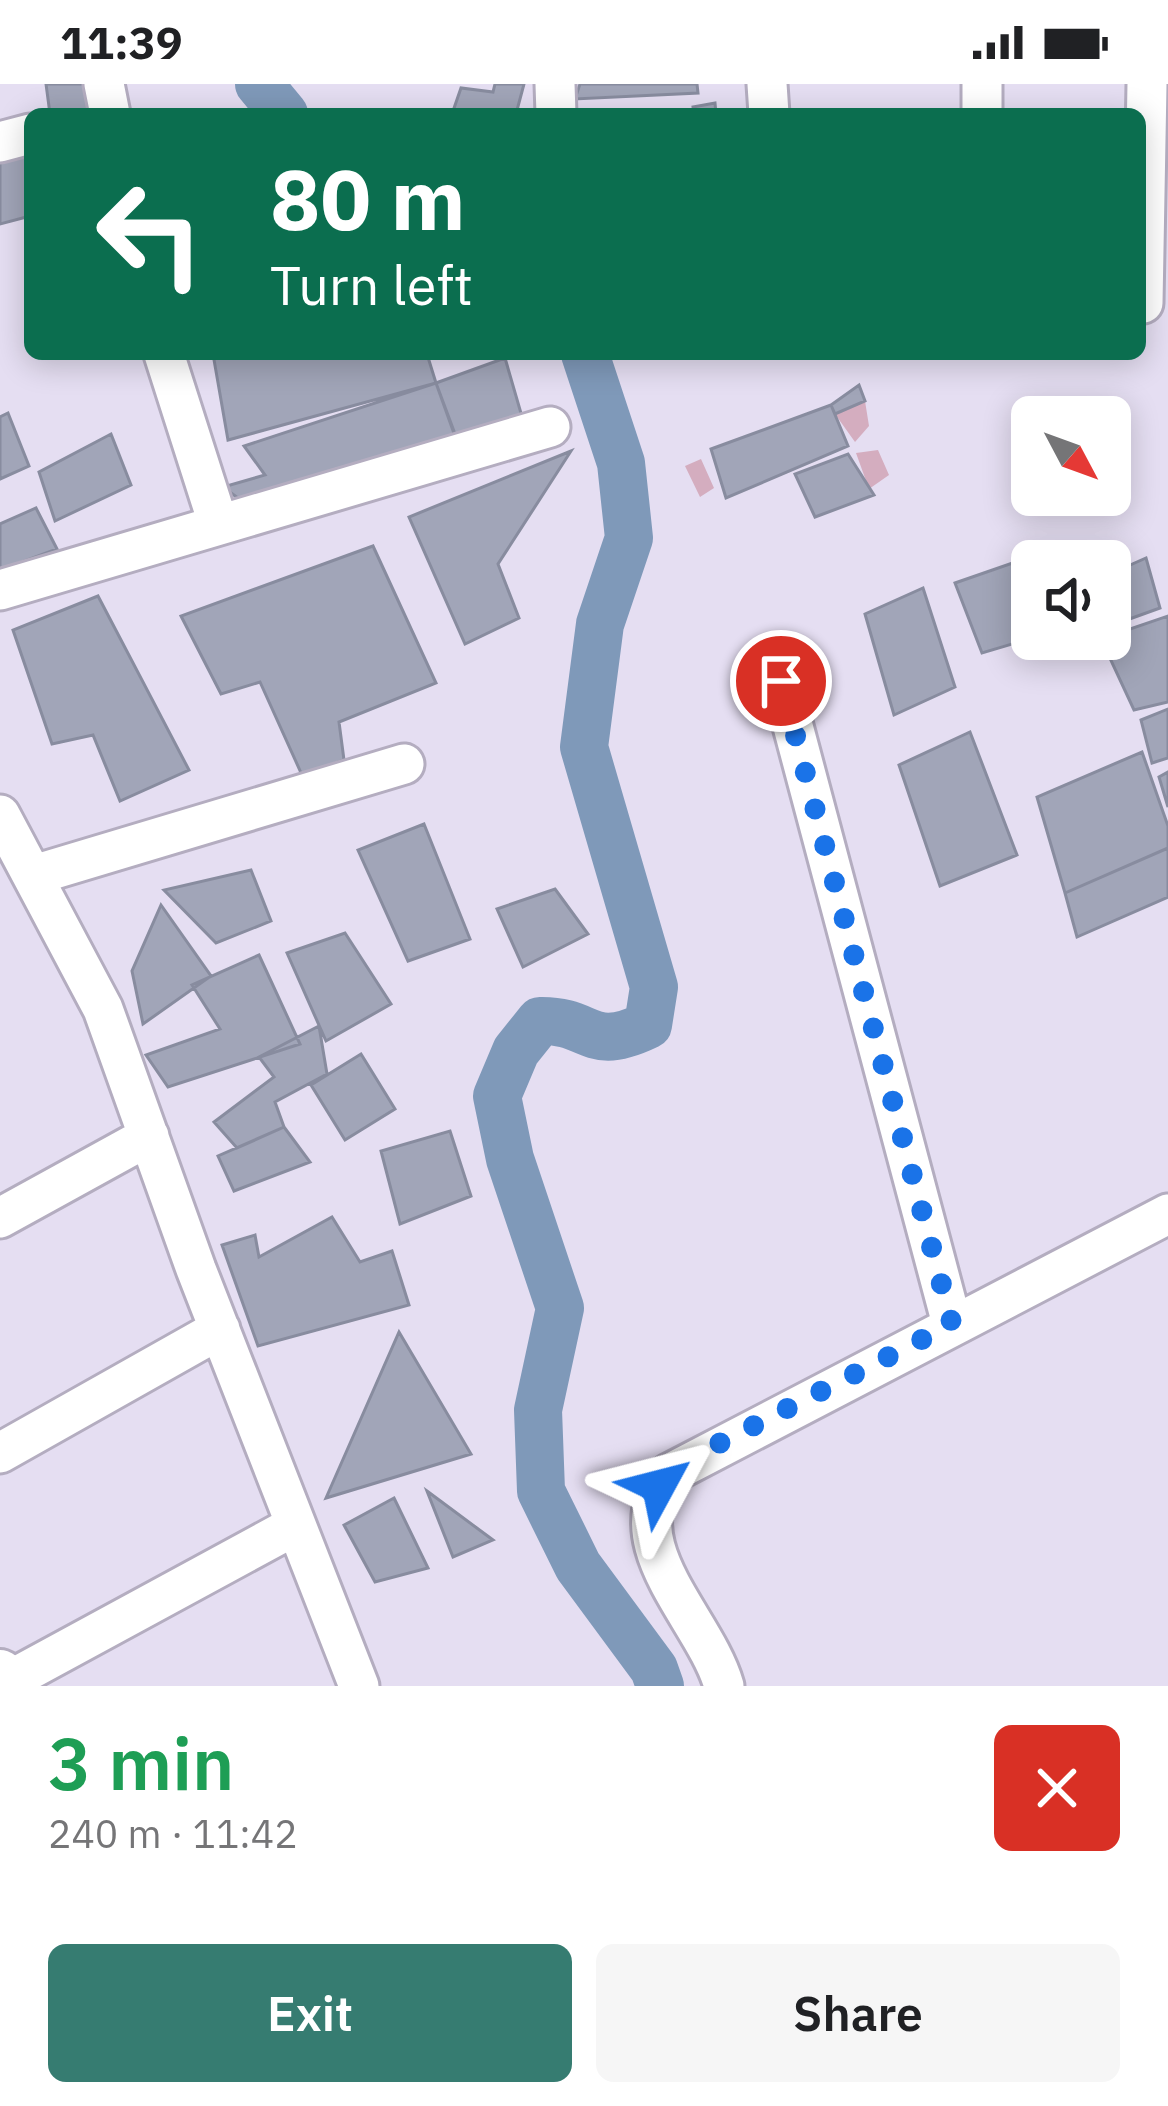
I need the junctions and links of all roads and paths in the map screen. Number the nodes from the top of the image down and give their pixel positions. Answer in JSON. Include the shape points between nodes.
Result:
{"nodes":[{"id":1,"x":1147,"y":84,"type":"edge"},
{"id":2,"x":1146,"y":135,"type":"edge"},
{"id":3,"x":166,"y":360,"type":"edge"},
{"id":4,"x":550,"y":428,"type":"dead end"},
{"id":5,"x":218,"y":523,"type":"junction"},
{"id":6,"x":0,"y":590,"type":"edge"},
{"id":7,"x":781,"y":681,"type":"dead end"},
{"id":8,"x":404,"y":764,"type":"dead end"},
{"id":9,"x":0,"y":815,"type":"edge"},
{"id":10,"x":34,"y":875,"type":"junction"},
{"id":11,"x":148,"y":1136,"type":"junction"},
{"id":12,"x":2,"y":1213,"type":"edge"},
{"id":13,"x":1168,"y":1214,"type":"edge"},
{"id":14,"x":952,"y":1324,"type":"junction"},
{"id":15,"x":220,"y":1329,"type":"junction"},
{"id":16,"x":0,"y":1453,"type":"edge"},
{"id":17,"x":296,"y":1525,"type":"junction"},
{"id":18,"x":4,"y":1681,"type":"edge"},
{"id":19,"x":359,"y":1686,"type":"edge"},
{"id":20,"x":724,"y":1686,"type":"edge"}],
"edges":[{"from":1,"to":2,"type":"street"},
{"from":3,"to":5,"type":"street"},
{"from":4,"to":5,"type":"street"},
{"from":5,"to":6,"type":"street"},
{"from":7,"to":14,"type":"street"},
{"from":8,"to":10,"type":"street"},
{"from":9,"to":10,"type":"street"},
{"from":10,"to":11,"type":"street","via":[[103,1009]]},
{"from":11,"to":12,"type":"street"},
{"from":11,"to":15,"type":"street"},
{"from":13,"to":14,"type":"street"},
{"from":14,"to":20,"type":"street","via":[[681,1463],[659,1486],[650,1516],[653,1547]]},
{"from":15,"to":16,"type":"street"},
{"from":15,"to":17,"type":"street"},
{"from":17,"to":18,"type":"street"},
{"from":17,"to":19,"type":"street"}]}
